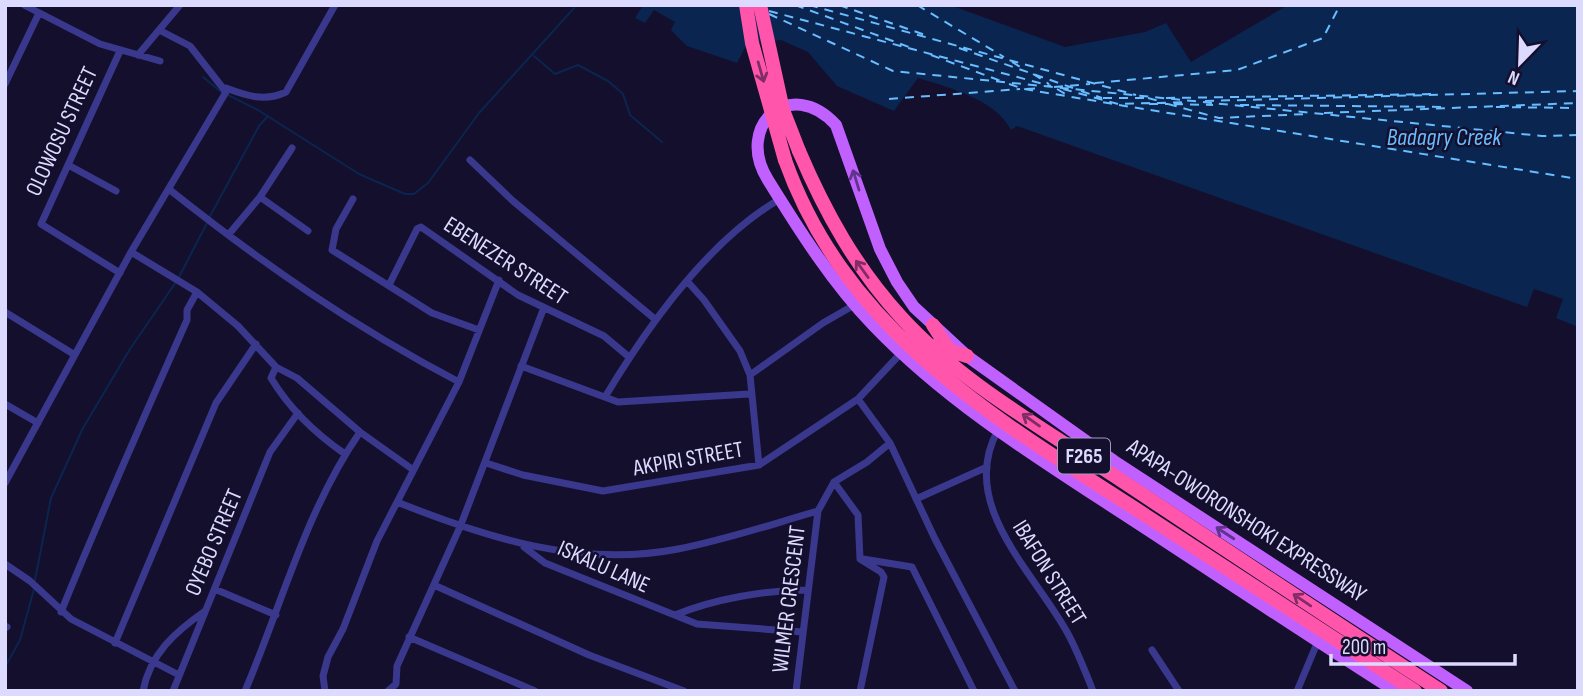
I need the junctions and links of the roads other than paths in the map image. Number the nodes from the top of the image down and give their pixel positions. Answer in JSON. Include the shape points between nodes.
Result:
{"nodes":[{"id":1,"x":24,"y":5,"type":"edge"},
{"id":2,"x":180,"y":5,"type":"edge"},
{"id":3,"x":335,"y":5,"type":"edge"},
{"id":4,"x":746,"y":5,"type":"edge"},
{"id":5,"x":760,"y":5,"type":"edge"},
{"id":6,"x":39,"y":13,"type":"junction"},
{"id":7,"x":161,"y":31,"type":"junction"},
{"id":8,"x":120,"y":51,"type":"junction"},
{"id":9,"x":138,"y":55,"type":"junction"},
{"id":10,"x":160,"y":61,"type":"dead end"},
{"id":11,"x":5,"y":84,"type":"edge"},
{"id":12,"x":225,"y":93,"type":"junction"},
{"id":13,"x":292,"y":148,"type":"dead end"},
{"id":14,"x":470,"y":160,"type":"dead end"},
{"id":15,"x":70,"y":166,"type":"junction"},
{"id":16,"x":170,"y":190,"type":"junction"},
{"id":17,"x":116,"y":191,"type":"dead end"},
{"id":18,"x":260,"y":197,"type":"junction"},
{"id":19,"x":353,"y":199,"type":"dead end"},
{"id":20,"x":780,"y":199,"type":"junction"},
{"id":21,"x":308,"y":231,"type":"dead end"},
{"id":22,"x":229,"y":234,"type":"junction"},
{"id":23,"x":131,"y":252,"type":"junction"},
{"id":24,"x":120,"y":273,"type":"junction"},
{"id":25,"x":499,"y":280,"type":"junction"},
{"id":26,"x":687,"y":281,"type":"junction"},
{"id":27,"x":389,"y":285,"type":"junction"},
{"id":28,"x":197,"y":292,"type":"junction"},
{"id":29,"x":856,"y":304,"type":"junction"},
{"id":30,"x":543,"y":310,"type":"junction"},
{"id":31,"x":5,"y":312,"type":"edge"},
{"id":32,"x":656,"y":320,"type":"junction"},
{"id":33,"x":933,"y":325,"type":"junction"},
{"id":34,"x":479,"y":330,"type":"junction"},
{"id":35,"x":919,"y":336,"type":"junction"},
{"id":36,"x":256,"y":344,"type":"junction"},
{"id":37,"x":950,"y":351,"type":"junction"},
{"id":38,"x":902,"y":352,"type":"junction"},
{"id":39,"x":75,"y":355,"type":"junction"},
{"id":40,"x":629,"y":357,"type":"junction"},
{"id":41,"x":964,"y":363,"type":"junction"},
{"id":42,"x":521,"y":366,"type":"junction"},
{"id":43,"x":276,"y":367,"type":"junction"},
{"id":44,"x":927,"y":370,"type":"junction"},
{"id":45,"x":750,"y":375,"type":"junction"},
{"id":46,"x":459,"y":382,"type":"junction"},
{"id":47,"x":749,"y":394,"type":"junction"},
{"id":48,"x":605,"y":397,"type":"junction"},
{"id":49,"x":963,"y":398,"type":"junction"},
{"id":50,"x":858,"y":399,"type":"junction"},
{"id":51,"x":5,"y":404,"type":"edge"},
{"id":52,"x":298,"y":413,"type":"junction"},
{"id":53,"x":38,"y":423,"type":"junction"},
{"id":54,"x":998,"y":430,"type":"junction"},
{"id":55,"x":360,"y":432,"type":"junction"},
{"id":56,"x":890,"y":443,"type":"junction"},
{"id":57,"x":345,"y":454,"type":"junction"},
{"id":58,"x":486,"y":463,"type":"junction"},
{"id":59,"x":759,"y":465,"type":"junction"},
{"id":60,"x":987,"y":467,"type":"junction"},
{"id":61,"x":412,"y":469,"type":"junction"},
{"id":62,"x":8,"y":473,"type":"edge"},
{"id":63,"x":834,"y":482,"type":"junction"},
{"id":64,"x":5,"y":483,"type":"edge"},
{"id":65,"x":916,"y":499,"type":"junction"},
{"id":66,"x":397,"y":502,"type":"junction"},
{"id":67,"x":818,"y":511,"type":"junction"},
{"id":68,"x":460,"y":527,"type":"junction"},
{"id":69,"x":521,"y":545,"type":"junction"},
{"id":70,"x":860,"y":559,"type":"junction"},
{"id":71,"x":5,"y":564,"type":"edge"},
{"id":72,"x":434,"y":585,"type":"junction"},
{"id":73,"x":217,"y":590,"type":"junction"},
{"id":74,"x":808,"y":590,"type":"junction"},
{"id":75,"x":206,"y":610,"type":"junction"},
{"id":76,"x":61,"y":612,"type":"junction"},
{"id":77,"x":276,"y":615,"type":"junction"},
{"id":78,"x":675,"y":615,"type":"junction"},
{"id":79,"x":803,"y":632,"type":"junction"},
{"id":80,"x":409,"y":637,"type":"junction"},
{"id":81,"x":1318,"y":640,"type":"junction"},
{"id":82,"x":115,"y":643,"type":"junction"},
{"id":83,"x":1152,"y":650,"type":"dead end"},
{"id":84,"x":151,"y":662,"type":"junction"},
{"id":85,"x":179,"y":675,"type":"junction"},
{"id":86,"x":1374,"y":685,"type":"edge"},
{"id":87,"x":396,"y":687,"type":"edge"},
{"id":88,"x":143,"y":691,"type":"edge"},
{"id":89,"x":173,"y":691,"type":"edge"},
{"id":90,"x":245,"y":691,"type":"edge"},
{"id":91,"x":325,"y":691,"type":"edge"},
{"id":92,"x":388,"y":691,"type":"edge"},
{"id":93,"x":535,"y":691,"type":"edge"},
{"id":94,"x":684,"y":691,"type":"edge"},
{"id":95,"x":796,"y":691,"type":"edge"},
{"id":96,"x":860,"y":691,"type":"edge"},
{"id":97,"x":974,"y":691,"type":"edge"},
{"id":98,"x":1015,"y":691,"type":"edge"},
{"id":99,"x":1093,"y":691,"type":"edge"},
{"id":100,"x":1179,"y":691,"type":"edge"},
{"id":101,"x":1297,"y":691,"type":"edge"},
{"id":102,"x":1395,"y":691,"type":"edge"},
{"id":103,"x":1415,"y":691,"type":"edge"},
{"id":104,"x":1441,"y":691,"type":"edge"},
{"id":105,"x":1467,"y":691,"type":"edge"}],
"edges":[{"from":1,"to":6,"type":"street"},
{"from":2,"to":7,"type":"street"},
{"from":3,"to":12,"type":"street","via":[[286,92],[257,98]]},
{"from":4,"to":44,"type":"highway","name":"APAPA-OWORONSHOKI EXPRESSWAY","number":"F265","one_way":true,"bridge":true,"via":[[785,160],[811,221],[881,319]]},
{"from":35,"to":5,"type":"highway","name":"APAPA-OWORONSHOKI EXPRESSWAY","number":"F265","one_way":true,"bridge":true,"via":[[876,289],[820,198],[783,110]]},
{"from":6,"to":8,"type":"street"},
{"from":6,"to":11,"type":"street"},
{"from":7,"to":9,"type":"street"},
{"from":7,"to":12,"type":"street","via":[[190,46]]},
{"from":8,"to":9,"type":"street"},
{"from":8,"to":15,"type":"street","name":"OLOWOSU STREET"},
{"from":9,"to":10,"type":"street"},
{"from":12,"to":16,"type":"street"},
{"from":13,"to":18,"type":"street"},
{"from":14,"to":32,"type":"street"},
{"from":15,"to":17,"type":"street"},
{"from":15,"to":24,"type":"street","name":"OLOWOSU STREET","via":[[41,219],[43,228]]},
{"from":16,"to":22,"type":"street"},
{"from":16,"to":23,"type":"street"},
{"from":18,"to":21,"type":"street"},
{"from":18,"to":22,"type":"street"},
{"from":19,"to":27,"type":"street","via":[[330,247]]},
{"from":20,"to":26,"type":"street","via":[[756,213]]},
{"from":20,"to":29,"type":"main road","name":"APAPA-OWORONSHOKI EXPRESSWAY"},
{"from":33,"to":20,"type":"main road","name":"APAPA-OWORONSHOKI EXPRESSWAY","one_way":true,"via":[[897,282],[875,236],[836,125],[813,106],[794,104],[775,110],[761,127],[759,160]]},
{"from":22,"to":46,"type":"street","via":[[299,288],[381,341]]},
{"from":23,"to":24,"type":"street"},
{"from":23,"to":28,"type":"street"},
{"from":24,"to":39,"type":"street"},
{"from":25,"to":27,"type":"street","name":"EBENEZER STREET","via":[[419,227]]},
{"from":25,"to":30,"type":"street","name":"EBENEZER STREET"},
{"from":25,"to":34,"type":"street"},
{"from":26,"to":32,"type":"street"},
{"from":26,"to":45,"type":"street","via":[[740,351]]},
{"from":27,"to":34,"type":"street","via":[[432,313]]},
{"from":28,"to":36,"type":"street"},
{"from":28,"to":76,"type":"street"},
{"from":29,"to":38,"type":"main road","name":"APAPA-OWORONSHOKI EXPRESSWAY"},
{"from":29,"to":45,"type":"street"},
{"from":30,"to":40,"type":"street","name":"EBENEZER STREET","via":[[604,336]]},
{"from":30,"to":42,"type":"street"},
{"from":31,"to":39,"type":"street"},
{"from":32,"to":40,"type":"street"},
{"from":33,"to":37,"type":"highway"},
{"from":33,"to":41,"type":"main road","name":"APAPA-OWORONSHOKI EXPRESSWAY"},
{"from":34,"to":46,"type":"street"},
{"from":35,"to":37,"type":"highway"},
{"from":35,"to":41,"type":"highway","name":"APAPA-OWORONSHOKI EXPRESSWAY","number":"F265"},
{"from":36,"to":43,"type":"street"},
{"from":36,"to":82,"type":"street","via":[[216,403]]},
{"from":37,"to":41,"type":"highway"},
{"from":38,"to":44,"type":"main road","name":"APAPA-OWORONSHOKI EXPRESSWAY"},
{"from":38,"to":50,"type":"street","name":"AKPIRI STREET"},
{"from":39,"to":53,"type":"street"},
{"from":40,"to":48,"type":"street"},
{"from":104,"to":41,"type":"highway","name":"APAPA-OWORONSHOKI EXPRESSWAY","number":"F265","one_way":true,"via":[[1052,434]]},
{"from":105,"to":41,"type":"main road","name":"APAPA-OWORONSHOKI EXPRESSWAY","one_way":true},
{"from":42,"to":48,"type":"street"},
{"from":42,"to":58,"type":"street"},
{"from":43,"to":52,"type":"street","via":[[271,378]]},
{"from":43,"to":55,"type":"street","via":[[297,378]]},
{"from":44,"to":49,"type":"highway","name":"APAPA-OWORONSHOKI EXPRESSWAY","number":"F265"},
{"from":44,"to":49,"type":"highway"},
{"from":45,"to":47,"type":"street"},
{"from":46,"to":61,"type":"street"},
{"from":47,"to":48,"type":"street","via":[[637,403]]},
{"from":47,"to":59,"type":"street"},
{"from":49,"to":54,"type":"main road","name":"APAPA-OWORONSHOKI EXPRESSWAY"},
{"from":49,"to":103,"type":"highway","name":"APAPA-OWORONSHOKI EXPRESSWAY","number":"F265"},
{"from":50,"to":56,"type":"street"},
{"from":50,"to":59,"type":"street","name":"AKPIRI STREET"},
{"from":51,"to":53,"type":"street"},
{"from":52,"to":57,"type":"street"},
{"from":52,"to":73,"type":"street","name":"OYEBO STREET","via":[[270,452]]},
{"from":53,"to":62,"type":"street"},
{"from":54,"to":60,"type":"street","name":"IBAFON STREET"},
{"from":54,"to":81,"type":"main road","name":"APAPA-OWORONSHOKI EXPRESSWAY"},
{"from":55,"to":57,"type":"street"},
{"from":55,"to":61,"type":"street"},
{"from":56,"to":63,"type":"street"},
{"from":56,"to":65,"type":"street"},
{"from":57,"to":77,"type":"street","via":[[313,517]]},
{"from":58,"to":59,"type":"street","name":"AKPIRI STREET","via":[[603,491]]},
{"from":58,"to":68,"type":"street"},
{"from":60,"to":65,"type":"street"},
{"from":60,"to":99,"type":"street","name":"IBAFON STREET","via":[[992,516],[1068,632]]},
{"from":61,"to":66,"type":"street"},
{"from":62,"to":64,"type":"street"},
{"from":63,"to":67,"type":"street"},
{"from":63,"to":70,"type":"street","via":[[858,515]]},
{"from":65,"to":98,"type":"street"},
{"from":66,"to":68,"type":"street"},
{"from":66,"to":91,"type":"street","via":[[328,657]]},
{"from":67,"to":69,"type":"street","via":[[663,551],[595,555]]},
{"from":67,"to":74,"type":"street","name":"WILMER CRESCENT"},
{"from":68,"to":69,"type":"street"},
{"from":68,"to":72,"type":"street"},
{"from":69,"to":78,"type":"street","name":"ISKALU LANE","via":[[545,563]]},
{"from":70,"to":96,"type":"street","via":[[884,577]]},
{"from":70,"to":97,"type":"street","via":[[912,566]]},
{"from":71,"to":76,"type":"street"},
{"from":72,"to":80,"type":"street"},
{"from":72,"to":94,"type":"street","via":[[589,655]]},
{"from":73,"to":75,"type":"street","name":"OYEBO STREET"},
{"from":73,"to":77,"type":"street"},
{"from":74,"to":78,"type":"street","via":[[779,591],[694,607]]},
{"from":74,"to":79,"type":"street","name":"WILMER CRESCENT"},
{"from":75,"to":84,"type":"street","via":[[178,630]]},
{"from":75,"to":85,"type":"street","name":"OYEBO STREET"},
{"from":76,"to":82,"type":"street"},
{"from":77,"to":90,"type":"street"},
{"from":78,"to":79,"type":"street","name":"ISKALU LANE","via":[[701,624]]},
{"from":79,"to":95,"type":"street","name":"WILMER CRESCENT"},
{"from":80,"to":87,"type":"street","via":[[397,666]]},
{"from":80,"to":93,"type":"street"},
{"from":81,"to":86,"type":"main road","name":"APAPA-OWORONSHOKI EXPRESSWAY"},
{"from":81,"to":101,"type":"street"},
{"from":82,"to":84,"type":"street"},
{"from":83,"to":100,"type":"street"},
{"from":84,"to":85,"type":"street"},
{"from":84,"to":88,"type":"street"},
{"from":85,"to":89,"type":"street","name":"OYEBO STREET"},
{"from":86,"to":102,"type":"main road","name":"APAPA-OWORONSHOKI EXPRESSWAY"},
{"from":87,"to":92,"type":"street"}]}
